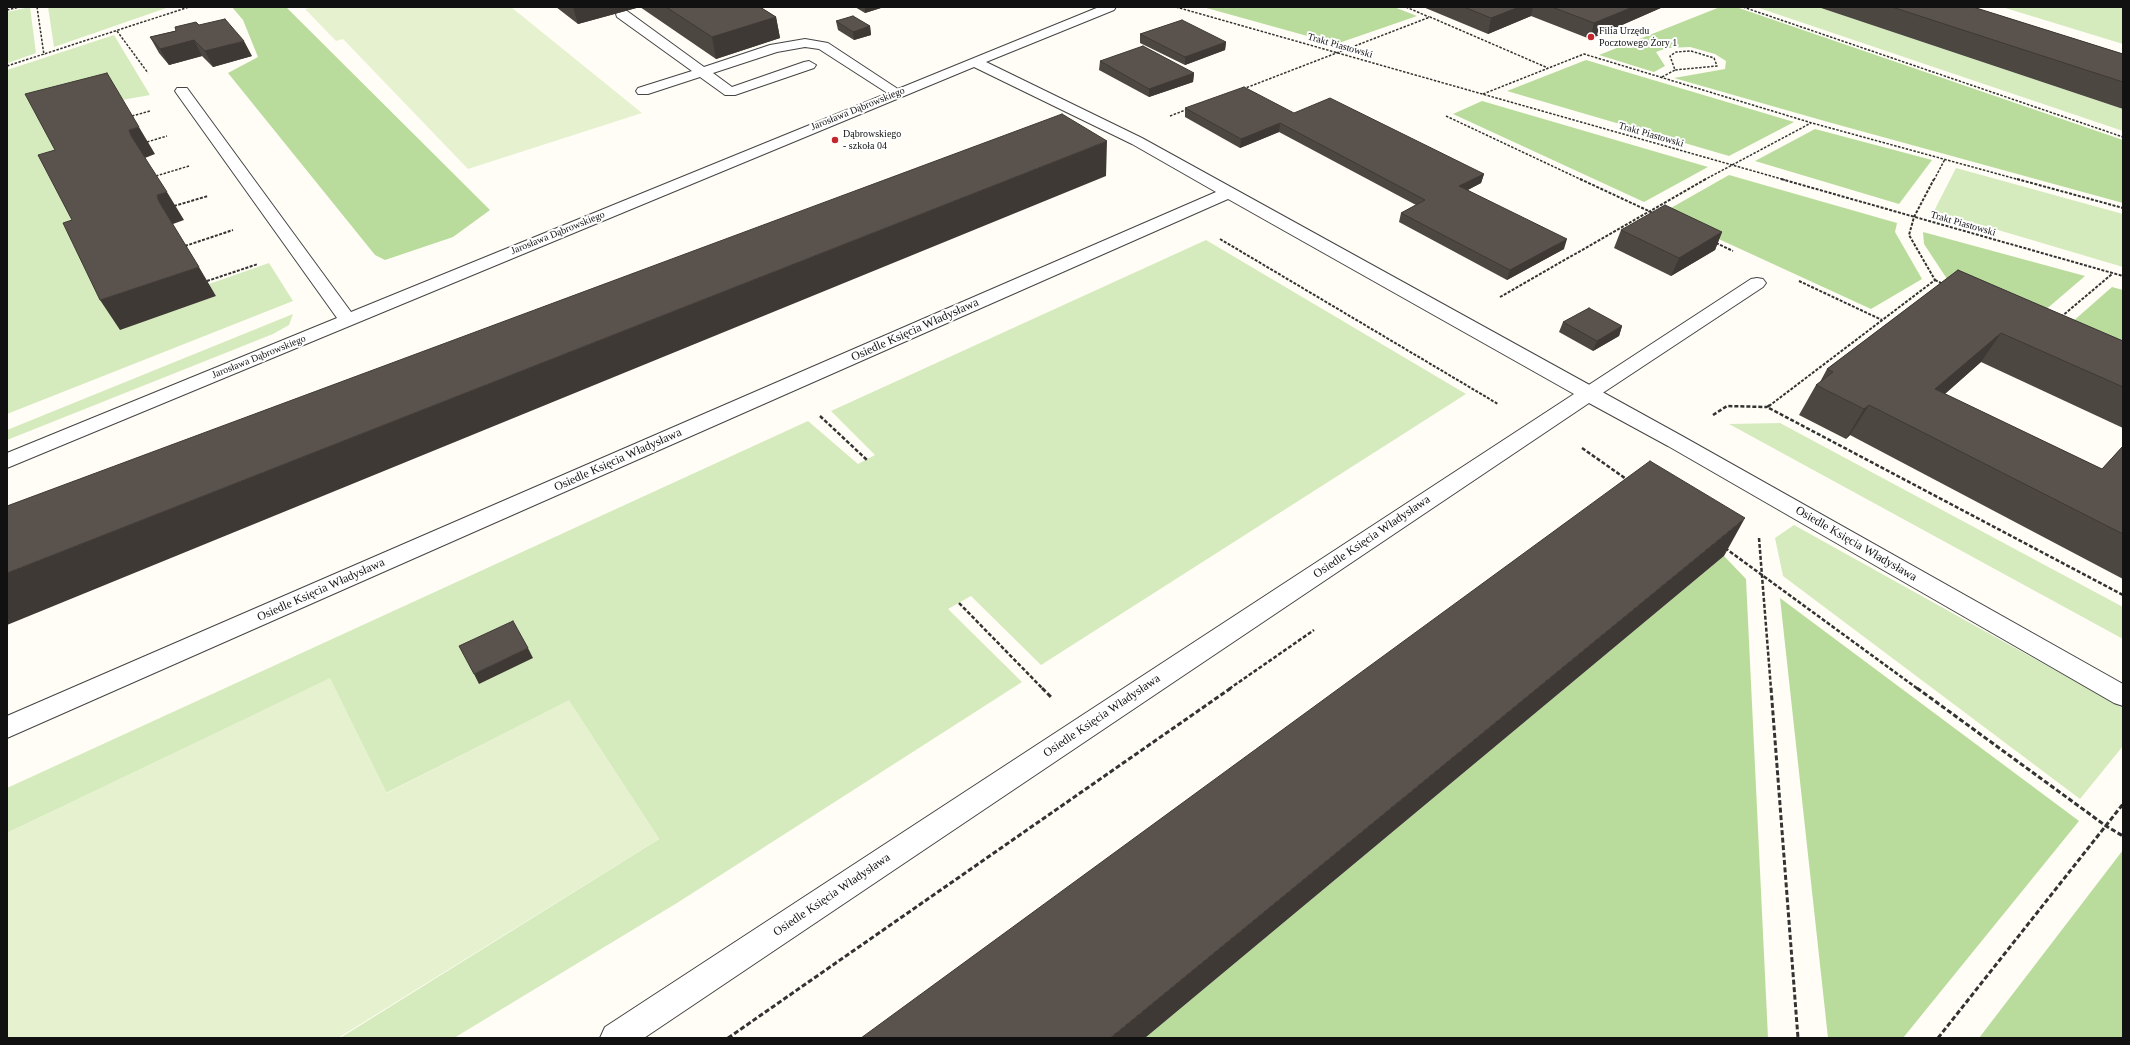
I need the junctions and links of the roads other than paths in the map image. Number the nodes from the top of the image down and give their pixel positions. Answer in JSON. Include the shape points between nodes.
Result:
{"nodes":[{"id":1,"x":1110,"y":7,"type":"edge"},
{"id":2,"x":622,"y":14,"type":"dead end"},
{"id":3,"x":975,"y":62,"type":"junction"},
{"id":4,"x":809,"y":65,"type":"dead end"},
{"id":5,"x":703,"y":71,"type":"junction"},
{"id":6,"x":182,"y":91,"type":"road end"},
{"id":7,"x":644,"y":91,"type":"dead end"},
{"id":8,"x":897,"y":93,"type":"junction"},
{"id":9,"x":1228,"y":193,"type":"junction"},
{"id":10,"x":1757,"y":283,"type":"dead end"},
{"id":11,"x":348,"y":320,"type":"junction"},
{"id":12,"x":1588,"y":394,"type":"junction"},
{"id":13,"x":7,"y":461,"type":"edge"},
{"id":14,"x":2123,"y":696,"type":"edge"},
{"id":15,"x":7,"y":727,"type":"edge"},
{"id":16,"x":616,"y":1038,"type":"edge"}],
"edges":[{"from":1,"to":3,"type":"street","name":"Jarosława Dąbrowskiego"},
{"from":2,"to":5,"type":"street"},
{"from":3,"to":8,"type":"street","name":"Jarosława Dąbrowskiego"},
{"from":3,"to":9,"type":"street","name":"Osiedle Księcia Władysława","via":[[1138,141]]},
{"from":4,"to":5,"type":"street","via":[[730,92]]},
{"from":5,"to":7,"type":"street"},
{"from":5,"to":8,"type":"street","via":[[775,48],[805,43],[822,46]]},
{"from":6,"to":11,"type":"street"},
{"from":8,"to":11,"type":"street","name":"Jarosława Dąbrowskiego"},
{"from":9,"to":12,"type":"street","name":"Osiedle Księcia Władysława"},
{"from":9,"to":15,"type":"street","name":"Osiedle Księcia Władysława"},
{"from":10,"to":12,"type":"street"},
{"from":11,"to":13,"type":"street","name":"Jarosława Dąbrowskiego"},
{"from":12,"to":14,"type":"street","name":"Osiedle Księcia Władysława"},
{"from":12,"to":16,"type":"street","name":"Osiedle Księcia Władysława"}]}
